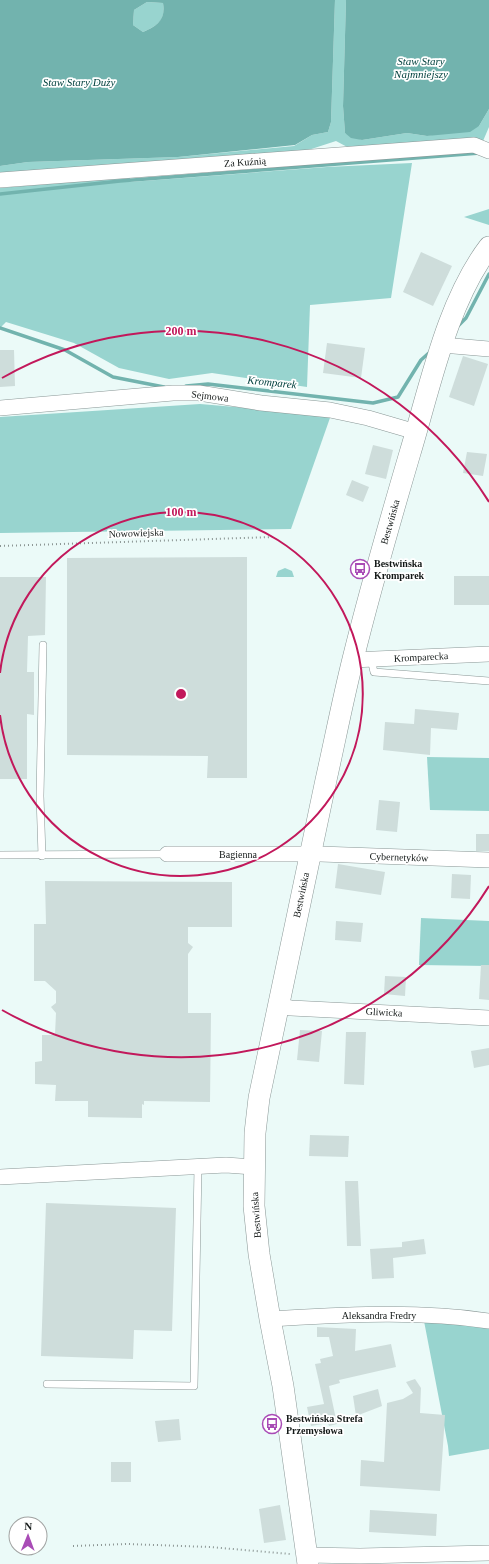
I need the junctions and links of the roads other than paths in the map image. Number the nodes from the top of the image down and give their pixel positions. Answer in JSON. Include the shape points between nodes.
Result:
{"nodes":[{"id":1,"x":489,"y":151,"type":"edge"},
{"id":2,"x":0,"y":180,"type":"edge"},
{"id":3,"x":489,"y":247,"type":"edge"},
{"id":4,"x":442,"y":345,"type":"junction"},
{"id":5,"x":489,"y":349,"type":"edge"},
{"id":6,"x":0,"y":408,"type":"edge"},
{"id":7,"x":416,"y":432,"type":"junction"},
{"id":8,"x":43,"y":645,"type":"dead end"},
{"id":9,"x":489,"y":654,"type":"edge"},
{"id":10,"x":362,"y":659,"type":"junction"},
{"id":11,"x":489,"y":681,"type":"edge"},
{"id":12,"x":167,"y":854,"type":"joint"},
{"id":13,"x":310,"y":855,"type":"junction"},
{"id":14,"x":0,"y":856,"type":"edge"},
{"id":15,"x":42,"y":856,"type":"junction"},
{"id":16,"x":489,"y":860,"type":"edge"},
{"id":17,"x":278,"y":1006,"type":"junction"},
{"id":18,"x":489,"y":1018,"type":"edge"},
{"id":19,"x":198,"y":1167,"type":"junction"},
{"id":20,"x":253,"y":1167,"type":"junction"},
{"id":21,"x":0,"y":1177,"type":"edge"},
{"id":22,"x":270,"y":1319,"type":"junction"},
{"id":23,"x":489,"y":1321,"type":"edge"},
{"id":24,"x":47,"y":1384,"type":"dead end"},
{"id":25,"x":489,"y":1553,"type":"edge"},
{"id":26,"x":308,"y":1559,"type":"edge"}],
"edges":[{"from":1,"to":2,"type":"street","name":"Za Kuźnią","via":[[474,145]]},
{"from":3,"to":4,"type":"street","name":"Bestwińska","via":[[480,258],[463,290]]},
{"from":4,"to":5,"type":"street"},
{"from":4,"to":7,"type":"street","name":"Bestwińska"},
{"from":6,"to":7,"type":"street","name":"Sejmowa","via":[[199,393],[330,410]]},
{"from":7,"to":10,"type":"street","name":"Bestwińska","via":[[384,545]]},
{"from":8,"to":15,"type":"lane","via":[[40,796]]},
{"from":9,"to":10,"type":"street","name":"Kromparecka"},
{"from":10,"to":11,"type":"lane","via":[[374,672]]},
{"from":10,"to":13,"type":"street","name":"Bestwińska"},
{"from":12,"to":13,"type":"street","name":"Bagienna"},
{"from":12,"to":15,"type":"lane"},
{"from":13,"to":16,"type":"street","name":"Cybernetyków"},
{"from":13,"to":17,"type":"street","name":"Bestwińska"},
{"from":14,"to":15,"type":"lane"},
{"from":17,"to":18,"type":"street","name":"Gliwicka"},
{"from":17,"to":20,"type":"street","name":"Bestwińska","via":[[254,1133]]},
{"from":19,"to":20,"type":"street"},
{"from":19,"to":21,"type":"street"},
{"from":19,"to":24,"type":"lane","via":[[194,1386]]},
{"from":20,"to":22,"type":"street","name":"Bestwińska","via":[[254,1213]]},
{"from":22,"to":23,"type":"street","name":"Aleksandra Fredry","via":[[405,1314]]},
{"from":22,"to":26,"type":"street","name":"Bestwińska","via":[[283,1386]]},
{"from":25,"to":26,"type":"street"}]}
